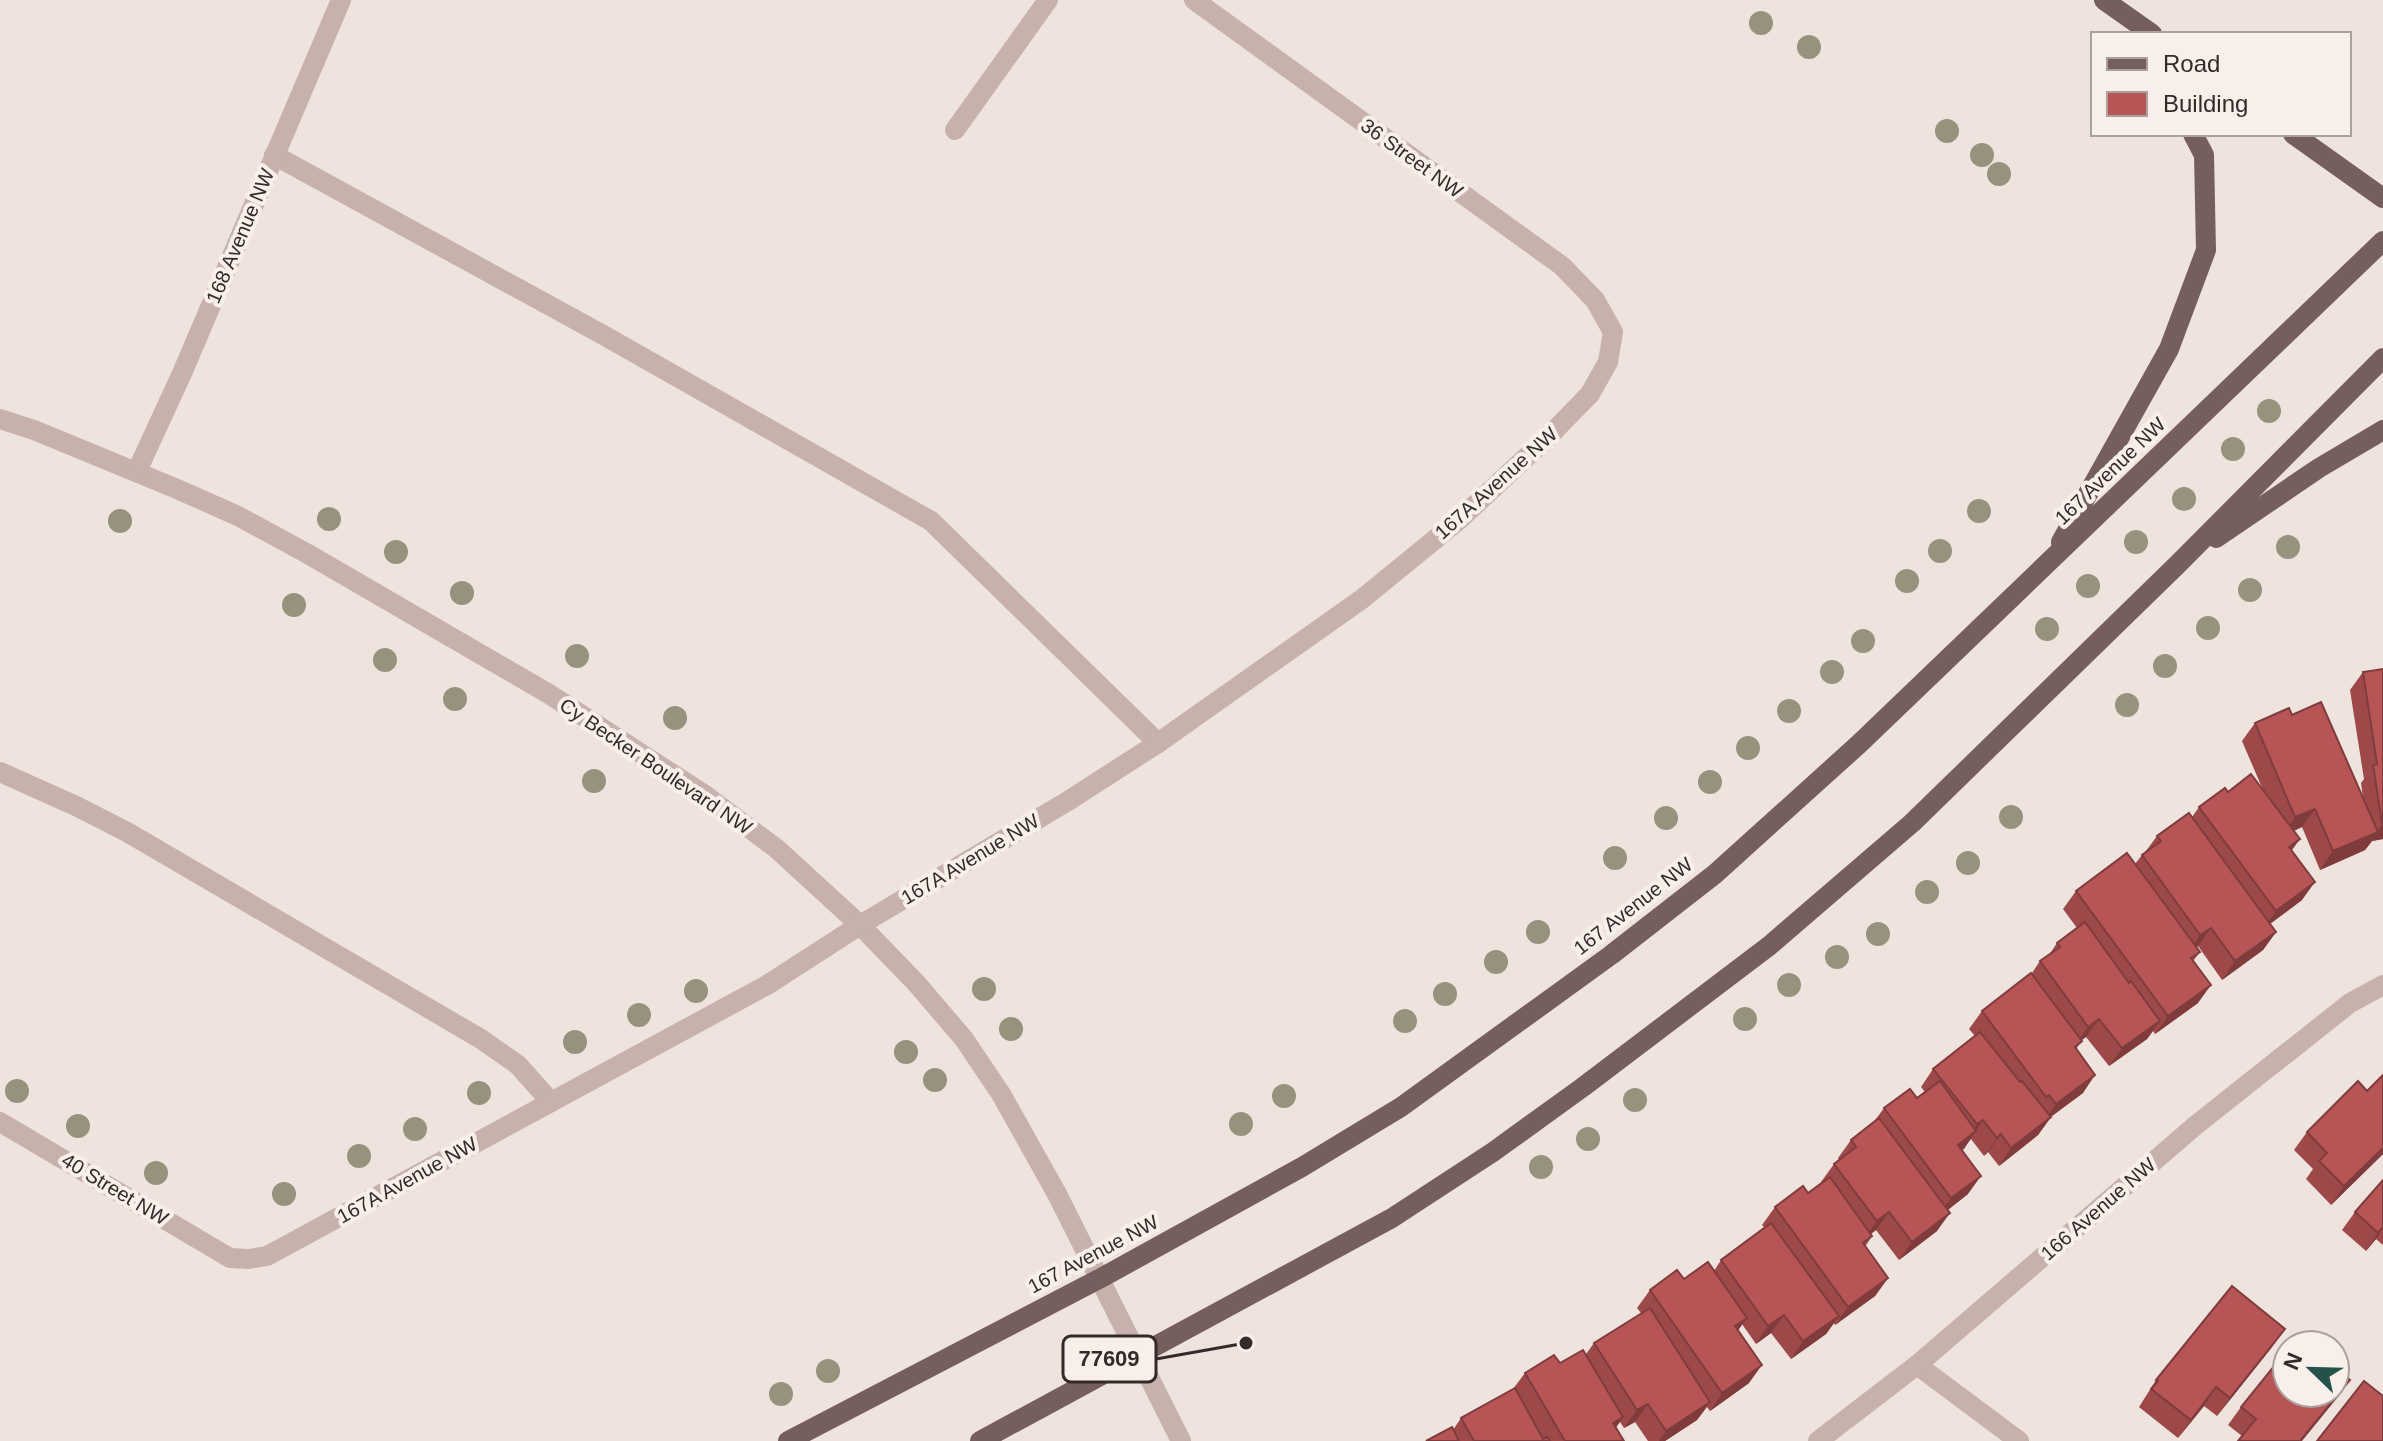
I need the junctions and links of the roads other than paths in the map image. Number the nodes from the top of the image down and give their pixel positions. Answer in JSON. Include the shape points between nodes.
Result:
{"nodes":[{"id":1,"x":341,"y":0,"type":"edge"},
{"id":2,"x":1048,"y":0,"type":"edge"},
{"id":3,"x":1194,"y":0,"type":"edge"},
{"id":4,"x":2104,"y":0,"type":"edge"},
{"id":5,"x":2134,"y":26,"type":"edge"},
{"id":6,"x":955,"y":130,"type":"dead end"},
{"id":7,"x":2194,"y":136,"type":"edge"},
{"id":8,"x":2296,"y":136,"type":"edge"},
{"id":9,"x":274,"y":155,"type":"junction"},
{"id":10,"x":2383,"y":198,"type":"edge"},
{"id":11,"x":2383,"y":241,"type":"edge"},
{"id":12,"x":1613,"y":332,"type":"joint"},
{"id":13,"x":2383,"y":358,"type":"edge"},
{"id":14,"x":0,"y":419,"type":"edge"},
{"id":15,"x":2383,"y":430,"type":"edge"},
{"id":16,"x":137,"y":471,"type":"junction"},
{"id":17,"x":2049,"y":563,"type":"junction"},
{"id":18,"x":2177,"y":565,"type":"junction"},
{"id":19,"x":1158,"y":743,"type":"junction"},
{"id":20,"x":0,"y":772,"type":"edge"},
{"id":21,"x":860,"y":925,"type":"junction"},
{"id":22,"x":2383,"y":985,"type":"edge"},
{"id":23,"x":551,"y":1102,"type":"junction"},
{"id":24,"x":0,"y":1122,"type":"edge"},
{"id":25,"x":230,"y":1258,"type":"joint"},
{"id":26,"x":1101,"y":1278,"type":"junction"},
{"id":27,"x":1138,"y":1356,"type":"junction"},
{"id":28,"x":1917,"y":1365,"type":"junction"},
{"id":29,"x":788,"y":1441,"type":"edge"},
{"id":30,"x":980,"y":1441,"type":"edge"},
{"id":31,"x":1181,"y":1441,"type":"edge"},
{"id":32,"x":1818,"y":1441,"type":"edge"},
{"id":33,"x":2019,"y":1441,"type":"edge"}],
"edges":[{"from":1,"to":9,"type":"street","name":"168 Avenue NW"},
{"from":2,"to":6,"type":"street"},
{"from":3,"to":12,"type":"street","name":"36 Street NW","via":[[1562,266],[1595,300]]},
{"from":4,"to":5,"type":"main road"},
{"from":7,"to":17,"type":"main road","via":[[2204,155],[2206,250],[2169,349]]},
{"from":8,"to":10,"type":"main road"},
{"from":9,"to":16,"type":"street","name":"168 Avenue NW"},
{"from":9,"to":19,"type":"street","via":[[931,521]]},
{"from":11,"to":17,"type":"main road","name":"167 Avenue NW"},
{"from":12,"to":19,"type":"street","name":"167A Avenue NW","via":[[1608,362],[1590,394],[1460,519],[1362,599]]},
{"from":13,"to":18,"type":"main road"},
{"from":14,"to":16,"type":"street","name":"Cy Becker Boulevard NW"},
{"from":15,"to":18,"type":"main road"},
{"from":16,"to":21,"type":"street","name":"Cy Becker Boulevard NW","via":[[238,516],[549,694],[705,795],[777,849]]},
{"from":17,"to":26,"type":"main road","name":"167 Avenue NW","via":[[1715,874],[1611,955],[1401,1107]]},
{"from":18,"to":27,"type":"main road","via":[[1912,823],[1769,946],[1493,1152],[1392,1218]]},
{"from":19,"to":21,"type":"street","name":"167A Avenue NW"},
{"from":20,"to":23,"type":"street","via":[[127,832],[481,1039],[518,1065]]},
{"from":21,"to":23,"type":"street","name":"167A Avenue NW","via":[[767,985]]},
{"from":21,"to":26,"type":"street","name":"Cy Becker Boulevard NW","via":[[964,1039],[1026,1137]]},
{"from":22,"to":28,"type":"street","name":"166 Avenue NW","via":[[2350,1003],[2159,1155]]},
{"from":23,"to":25,"type":"street","name":"167A Avenue NW","via":[[267,1256]]},
{"from":24,"to":25,"type":"street","name":"40 Street NW"},
{"from":26,"to":27,"type":"street","name":"Cy Becker Boulevard NW"},
{"from":26,"to":29,"type":"main road","name":"167 Avenue NW"},
{"from":27,"to":30,"type":"main road"},
{"from":27,"to":31,"type":"street","name":"Cy Becker Boulevard NW"},
{"from":28,"to":32,"type":"street","name":"166 Avenue NW"},
{"from":28,"to":33,"type":"street"}]}
